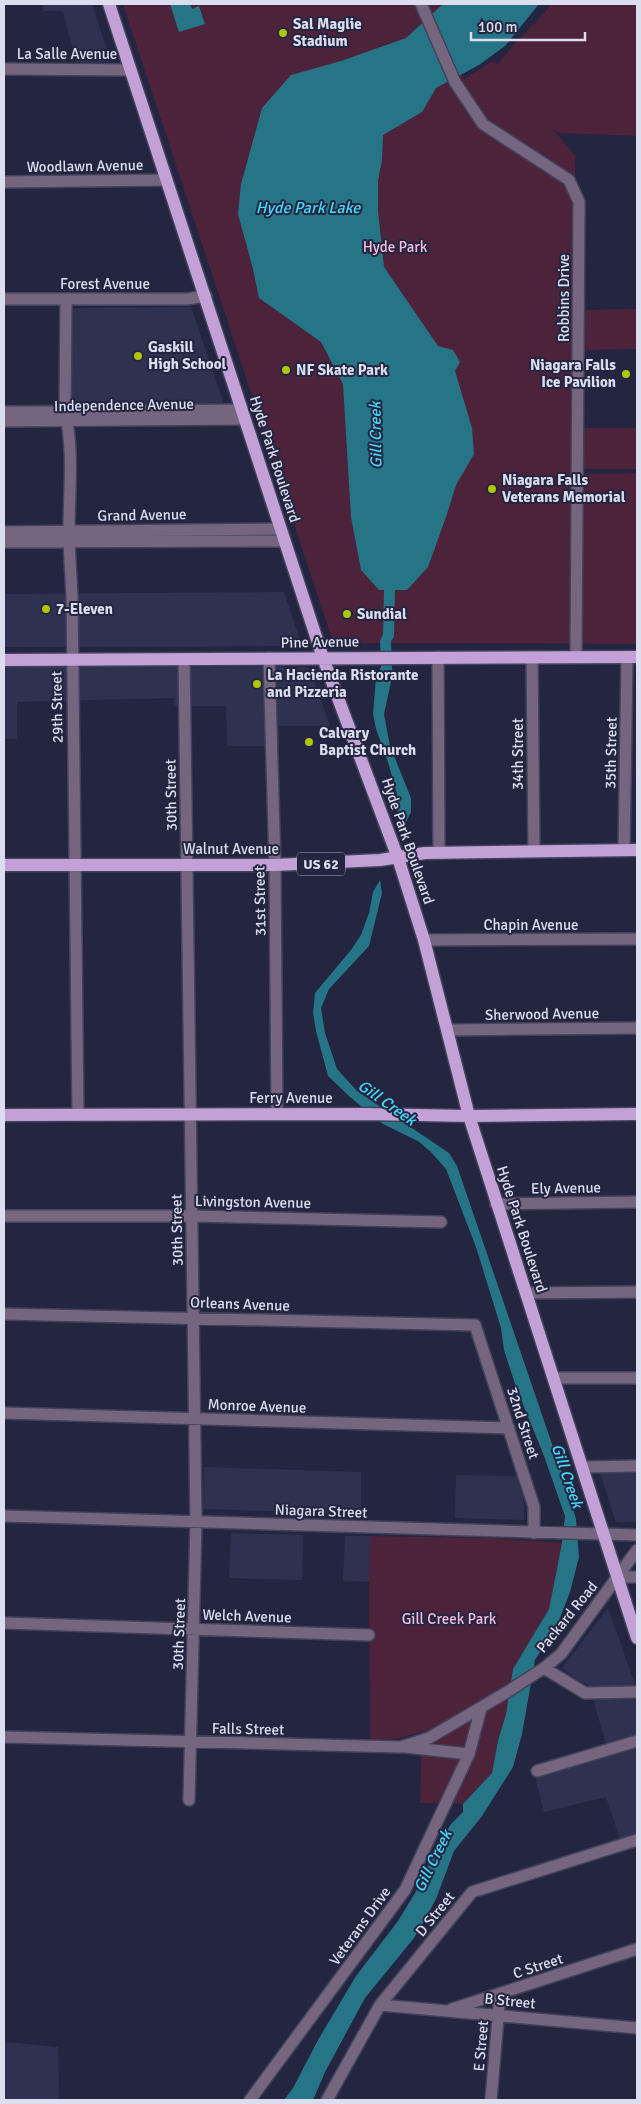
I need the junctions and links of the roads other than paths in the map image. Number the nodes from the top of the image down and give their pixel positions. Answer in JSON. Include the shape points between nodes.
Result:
{"nodes":[{"id":1,"x":109,"y":4,"type":"edge"},
{"id":2,"x":421,"y":4,"type":"edge"},
{"id":3,"x":4,"y":69,"type":"edge"},
{"id":4,"x":131,"y":70,"type":"junction"},
{"id":5,"x":167,"y":180,"type":"junction"},
{"id":6,"x":4,"y":182,"type":"edge"},
{"id":7,"x":206,"y":296,"type":"junction"},
{"id":8,"x":4,"y":299,"type":"edge"},
{"id":9,"x":66,"y":299,"type":"junction"},
{"id":10,"x":4,"y":412,"type":"edge"},
{"id":11,"x":243,"y":414,"type":"junction"},
{"id":12,"x":66,"y":416,"type":"junction"},
{"id":13,"x":4,"y":421,"type":"edge"},
{"id":14,"x":4,"y":532,"type":"edge"},
{"id":15,"x":282,"y":535,"type":"junction"},
{"id":16,"x":69,"y":536,"type":"junction"},
{"id":17,"x":4,"y":542,"type":"edge"},
{"id":18,"x":438,"y":657,"type":"junction"},
{"id":19,"x":532,"y":657,"type":"junction"},
{"id":20,"x":576,"y":657,"type":"junction"},
{"id":21,"x":632,"y":657,"type":"edge"},
{"id":22,"x":269,"y":658,"type":"junction"},
{"id":23,"x":323,"y":658,"type":"junction"},
{"id":24,"x":72,"y":659,"type":"junction"},
{"id":25,"x":184,"y":659,"type":"junction"},
{"id":26,"x":4,"y":660,"type":"edge"},
{"id":27,"x":631,"y":850,"type":"edge"},
{"id":28,"x":534,"y":851,"type":"junction"},
{"id":29,"x":439,"y":853,"type":"junction"},
{"id":30,"x":398,"y":858,"type":"junction"},
{"id":31,"x":4,"y":864,"type":"edge"},
{"id":32,"x":74,"y":865,"type":"junction"},
{"id":33,"x":186,"y":865,"type":"junction"},
{"id":34,"x":275,"y":865,"type":"junction"},
{"id":35,"x":637,"y":939,"type":"edge"},
{"id":36,"x":424,"y":940,"type":"junction"},
{"id":37,"x":637,"y":1028,"type":"edge"},
{"id":38,"x":448,"y":1030,"type":"junction"},
{"id":39,"x":190,"y":1114,"type":"junction"},
{"id":40,"x":277,"y":1114,"type":"junction"},
{"id":41,"x":637,"y":1114,"type":"edge"},
{"id":42,"x":4,"y":1115,"type":"edge"},
{"id":43,"x":78,"y":1115,"type":"junction"},
{"id":44,"x":469,"y":1116,"type":"junction"},
{"id":45,"x":637,"y":1202,"type":"edge"},
{"id":46,"x":496,"y":1204,"type":"junction"},
{"id":47,"x":4,"y":1216,"type":"edge"},
{"id":48,"x":192,"y":1216,"type":"junction"},
{"id":49,"x":441,"y":1222,"type":"dead end"},
{"id":50,"x":637,"y":1292,"type":"edge"},
{"id":51,"x":526,"y":1293,"type":"junction"},
{"id":52,"x":4,"y":1314,"type":"edge"},
{"id":53,"x":194,"y":1318,"type":"junction"},
{"id":54,"x":475,"y":1325,"type":"joint"},
{"id":55,"x":553,"y":1378,"type":"junction"},
{"id":56,"x":637,"y":1378,"type":"edge"},
{"id":57,"x":4,"y":1413,"type":"edge"},
{"id":58,"x":196,"y":1419,"type":"junction"},
{"id":59,"x":509,"y":1428,"type":"junction"},
{"id":60,"x":637,"y":1466,"type":"edge"},
{"id":61,"x":582,"y":1467,"type":"junction"},
{"id":62,"x":4,"y":1516,"type":"edge"},
{"id":63,"x":196,"y":1522,"type":"junction"},
{"id":64,"x":534,"y":1532,"type":"junction"},
{"id":65,"x":603,"y":1535,"type":"junction"},
{"id":66,"x":637,"y":1535,"type":"edge"},
{"id":67,"x":637,"y":1550,"type":"edge"},
{"id":68,"x":618,"y":1577,"type":"junction"},
{"id":69,"x":637,"y":1577,"type":"edge"},
{"id":70,"x":4,"y":1623,"type":"edge"},
{"id":71,"x":195,"y":1629,"type":"junction"},
{"id":72,"x":369,"y":1635,"type":"dead end"},
{"id":73,"x":637,"y":1638,"type":"edge"},
{"id":74,"x":544,"y":1668,"type":"junction"},
{"id":75,"x":637,"y":1692,"type":"edge"},
{"id":76,"x":481,"y":1708,"type":"junction"},
{"id":77,"x":4,"y":1737,"type":"edge"},
{"id":78,"x":637,"y":1741,"type":"edge"},
{"id":79,"x":191,"y":1743,"type":"junction"},
{"id":80,"x":401,"y":1747,"type":"junction"},
{"id":81,"x":469,"y":1754,"type":"junction"},
{"id":82,"x":537,"y":1772,"type":"dead end"},
{"id":83,"x":189,"y":1800,"type":"dead end"},
{"id":84,"x":637,"y":1840,"type":"edge"},
{"id":85,"x":637,"y":1949,"type":"edge"},
{"id":86,"x":500,"y":1994,"type":"junction"},
{"id":87,"x":380,"y":2005,"type":"junction"},
{"id":88,"x":448,"y":2010,"type":"junction"},
{"id":89,"x":499,"y":2016,"type":"junction"},
{"id":90,"x":637,"y":2028,"type":"edge"},
{"id":91,"x":250,"y":2100,"type":"edge"},
{"id":92,"x":327,"y":2100,"type":"edge"},
{"id":93,"x":491,"y":2100,"type":"edge"}],
"edges":[{"from":1,"to":4,"type":"main road","name":"Hyde Park Boulevard"},
{"from":2,"to":20,"type":"street","name":"Robbins Drive","via":[[454,80],[483,124],[569,180],[580,202]]},
{"from":3,"to":4,"type":"street","name":"La Salle Avenue"},
{"from":4,"to":5,"type":"main road","name":"Hyde Park Boulevard"},
{"from":5,"to":6,"type":"street","name":"Woodlawn Avenue"},
{"from":5,"to":7,"type":"main road","name":"Hyde Park Boulevard"},
{"from":7,"to":9,"type":"street","name":"Forest Avenue","via":[[187,299]]},
{"from":7,"to":11,"type":"main road","name":"Hyde Park Boulevard"},
{"from":8,"to":9,"type":"street","name":"Forest Avenue"},
{"from":9,"to":12,"type":"street","name":"29th Street"},
{"from":10,"to":12,"type":"street","name":"Independence Avenue"},
{"from":11,"to":12,"type":"street","name":"Independence Avenue"},
{"from":11,"to":15,"type":"main road","name":"Hyde Park Boulevard"},
{"from":12,"to":13,"type":"street","name":"Independence Avenue"},
{"from":12,"to":16,"type":"street","name":"29th Street"},
{"from":14,"to":16,"type":"street"},
{"from":15,"to":16,"type":"street"},
{"from":15,"to":23,"type":"main road","name":"Hyde Park Boulevard"},
{"from":16,"to":17,"type":"street"},
{"from":16,"to":24,"type":"street","name":"29th Street"},
{"from":18,"to":19,"type":"main road","name":"Pine Avenue"},
{"from":18,"to":23,"type":"main road","name":"Pine Avenue"},
{"from":18,"to":29,"type":"street"},
{"from":19,"to":20,"type":"main road","name":"Pine Avenue"},
{"from":19,"to":28,"type":"street","name":"34th Street"},
{"from":20,"to":21,"type":"main road","name":"Pine Avenue"},
{"from":21,"to":27,"type":"street","name":"35th Street"},
{"from":22,"to":23,"type":"main road","name":"Pine Avenue"},
{"from":22,"to":25,"type":"main road","name":"Pine Avenue"},
{"from":22,"to":34,"type":"street","name":"31st Street"},
{"from":23,"to":30,"type":"main road","name":"Hyde Park Boulevard"},
{"from":24,"to":25,"type":"main road","name":"Pine Avenue"},
{"from":24,"to":26,"type":"main road","name":"Pine Avenue"},
{"from":24,"to":32,"type":"street","name":"29th Street"},
{"from":25,"to":33,"type":"street","name":"30th Street"},
{"from":27,"to":28,"type":"main road","name":"Walnut Avenue","number":"US 62"},
{"from":28,"to":29,"type":"main road","name":"Walnut Avenue","number":"US 62"},
{"from":29,"to":30,"type":"main road","name":"Walnut Avenue","number":"US 62"},
{"from":30,"to":34,"type":"main road","name":"Walnut Avenue","number":"US 62"},
{"from":30,"to":36,"type":"main road","name":"Hyde Park Boulevard"},
{"from":31,"to":32,"type":"main road","name":"Walnut Avenue","number":"US 62"},
{"from":32,"to":33,"type":"main road","name":"Walnut Avenue","number":"US 62"},
{"from":32,"to":43,"type":"street","name":"29th Street"},
{"from":33,"to":34,"type":"main road","name":"Walnut Avenue","number":"US 62"},
{"from":33,"to":39,"type":"street","name":"30th Street"},
{"from":34,"to":40,"type":"street","name":"31st Street"},
{"from":35,"to":36,"type":"street","name":"Chapin Avenue"},
{"from":36,"to":38,"type":"main road","name":"Hyde Park Boulevard"},
{"from":37,"to":38,"type":"street","name":"Sherwood Avenue"},
{"from":38,"to":44,"type":"main road","name":"Hyde Park Boulevard"},
{"from":39,"to":40,"type":"main road","name":"Ferry Avenue"},
{"from":39,"to":43,"type":"main road","name":"Ferry Avenue"},
{"from":39,"to":48,"type":"street","name":"30th Street"},
{"from":40,"to":44,"type":"main road","name":"Ferry Avenue"},
{"from":41,"to":44,"type":"main road","name":"Ferry Avenue"},
{"from":42,"to":43,"type":"main road","name":"Ferry Avenue"},
{"from":44,"to":46,"type":"main road","name":"Hyde Park Boulevard"},
{"from":45,"to":46,"type":"street","name":"Ely Avenue"},
{"from":46,"to":51,"type":"main road","name":"Hyde Park Boulevard"},
{"from":47,"to":48,"type":"street","name":"Livingston Avenue"},
{"from":48,"to":49,"type":"street","name":"Livingston Avenue"},
{"from":48,"to":53,"type":"street","name":"30th Street"},
{"from":50,"to":51,"type":"street"},
{"from":51,"to":55,"type":"main road","name":"Hyde Park Boulevard"},
{"from":52,"to":53,"type":"street","name":"Orleans Avenue"},
{"from":53,"to":54,"type":"street","name":"Orleans Avenue"},
{"from":53,"to":58,"type":"street","name":"30th Street"},
{"from":54,"to":59,"type":"street","name":"32nd Street"},
{"from":55,"to":56,"type":"street"},
{"from":55,"to":61,"type":"main road","name":"Hyde Park Boulevard"},
{"from":57,"to":58,"type":"street","name":"Monroe Avenue"},
{"from":58,"to":59,"type":"street","name":"Monroe Avenue"},
{"from":58,"to":63,"type":"street","name":"30th Street"},
{"from":59,"to":64,"type":"street","name":"32nd Street","via":[[534,1507]]},
{"from":60,"to":61,"type":"street"},
{"from":61,"to":65,"type":"main road","name":"Hyde Park Boulevard"},
{"from":62,"to":63,"type":"street","name":"Niagara Street"},
{"from":63,"to":64,"type":"street","name":"Niagara Street"},
{"from":63,"to":71,"type":"street","name":"30th Street"},
{"from":64,"to":65,"type":"street","name":"Niagara Street"},
{"from":65,"to":66,"type":"street","name":"Niagara Street"},
{"from":65,"to":68,"type":"main road","name":"Hyde Park Boulevard"},
{"from":67,"to":68,"type":"street","name":"Packard Road"},
{"from":68,"to":69,"type":"street"},
{"from":68,"to":73,"type":"main road","name":"Hyde Park Boulevard"},
{"from":68,"to":74,"type":"street","name":"Packard Road","via":[[560,1654]]},
{"from":70,"to":71,"type":"street","name":"Welch Avenue"},
{"from":71,"to":72,"type":"street","name":"Welch Avenue"},
{"from":71,"to":79,"type":"street","name":"30th Street"},
{"from":74,"to":75,"type":"street","via":[[585,1693]]},
{"from":74,"to":76,"type":"street","name":"Packard Road"},
{"from":76,"to":80,"type":"street","name":"Falls Street","via":[[429,1738]]},
{"from":76,"to":81,"type":"street"},
{"from":77,"to":79,"type":"street","name":"Falls Street"},
{"from":78,"to":82,"type":"street"},
{"from":79,"to":80,"type":"street","name":"Falls Street"},
{"from":79,"to":83,"type":"street","name":"30th Street"},
{"from":80,"to":81,"type":"street"},
{"from":81,"to":91,"type":"street","name":"Veterans Drive","via":[[405,1890]]},
{"from":84,"to":87,"type":"street","name":"D Street","via":[[472,1892]]},
{"from":85,"to":86,"type":"street","name":"C Street"},
{"from":86,"to":88,"type":"street","name":"C Street"},
{"from":86,"to":89,"type":"street","name":"E Street"},
{"from":87,"to":88,"type":"street","name":"B Street"},
{"from":87,"to":92,"type":"street","name":"D Street"},
{"from":88,"to":89,"type":"street","name":"B Street"},
{"from":89,"to":90,"type":"street","name":"B Street"},
{"from":89,"to":93,"type":"street","name":"E Street"}]}
